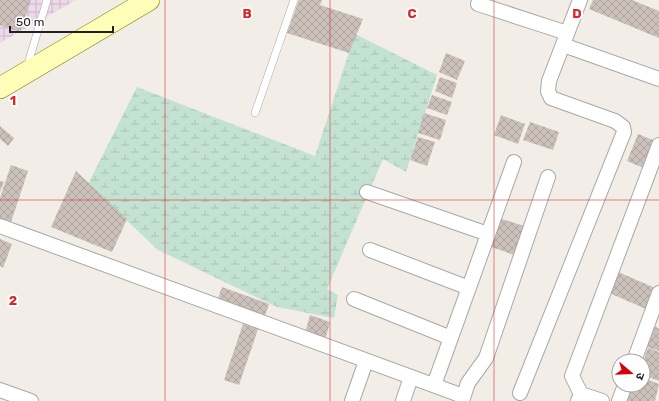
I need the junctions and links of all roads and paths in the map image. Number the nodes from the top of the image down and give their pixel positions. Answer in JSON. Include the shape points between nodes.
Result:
{"nodes":[{"id":1,"x":47,"y":0,"type":"edge"},
{"id":2,"x":148,"y":0,"type":"edge"},
{"id":3,"x":294,"y":0,"type":"edge"},
{"id":4,"x":580,"y":0,"type":"edge"},
{"id":5,"x":478,"y":4,"type":"dead end"},
{"id":6,"x":565,"y":39,"type":"junction"},
{"id":7,"x":25,"y":73,"type":"junction"},
{"id":8,"x":659,"y":79,"type":"edge"},
{"id":9,"x":0,"y":88,"type":"edge"},
{"id":10,"x":255,"y":113,"type":"dead end"},
{"id":11,"x":659,"y":145,"type":"edge"},
{"id":12,"x":514,"y":162,"type":"dead end"},
{"id":13,"x":548,"y":177,"type":"dead end"},
{"id":14,"x":367,"y":192,"type":"dead end"},
{"id":15,"x":0,"y":226,"type":"edge"},
{"id":16,"x":488,"y":234,"type":"junction"},
{"id":17,"x":370,"y":250,"type":"dead end"},
{"id":18,"x":469,"y":288,"type":"junction"},
{"id":19,"x":659,"y":293,"type":"edge"},
{"id":20,"x":354,"y":299,"type":"dead end"},
{"id":21,"x":451,"y":338,"type":"junction"},
{"id":22,"x":637,"y":353,"type":"edge"},
{"id":23,"x":366,"y":361,"type":"junction"},
{"id":24,"x":411,"y":377,"type":"junction"},
{"id":25,"x":434,"y":385,"type":"junction"},
{"id":26,"x":520,"y":393,"type":"dead end"},
{"id":27,"x":8,"y":395,"type":"edge"},
{"id":28,"x":580,"y":397,"type":"edge"},
{"id":29,"x":463,"y":399,"type":"edge"},
{"id":30,"x":31,"y":401,"type":"edge"},
{"id":31,"x":352,"y":401,"type":"edge"},
{"id":32,"x":402,"y":401,"type":"edge"},
{"id":33,"x":602,"y":401,"type":"edge"}],
"edges":[{"from":1,"to":7,"type":"lane"},
{"from":2,"to":7,"type":"main road"},
{"from":3,"to":10,"type":"lane"},
{"from":4,"to":6,"type":"street"},
{"from":5,"to":6,"type":"street"},
{"from":6,"to":8,"type":"street"},
{"from":6,"to":26,"type":"street","via":[[549,81],[548,91],[551,98],[615,121],[623,127],[624,132]]},
{"from":7,"to":9,"type":"main road"},
{"from":11,"to":28,"type":"street","via":[[572,376]]},
{"from":12,"to":16,"type":"street"},
{"from":13,"to":29,"type":"street","via":[[486,358],[468,383]]},
{"from":14,"to":16,"type":"street"},
{"from":15,"to":23,"type":"street"},
{"from":16,"to":18,"type":"street"},
{"from":17,"to":18,"type":"street"},
{"from":18,"to":21,"type":"street"},
{"from":19,"to":22,"type":"street"},
{"from":20,"to":21,"type":"street"},
{"from":21,"to":25,"type":"street"},
{"from":23,"to":24,"type":"street"},
{"from":23,"to":31,"type":"street"},
{"from":24,"to":25,"type":"street"},
{"from":24,"to":32,"type":"street"},
{"from":25,"to":29,"type":"street"},
{"from":27,"to":30,"type":"street"},
{"from":28,"to":33,"type":"street"}]}
